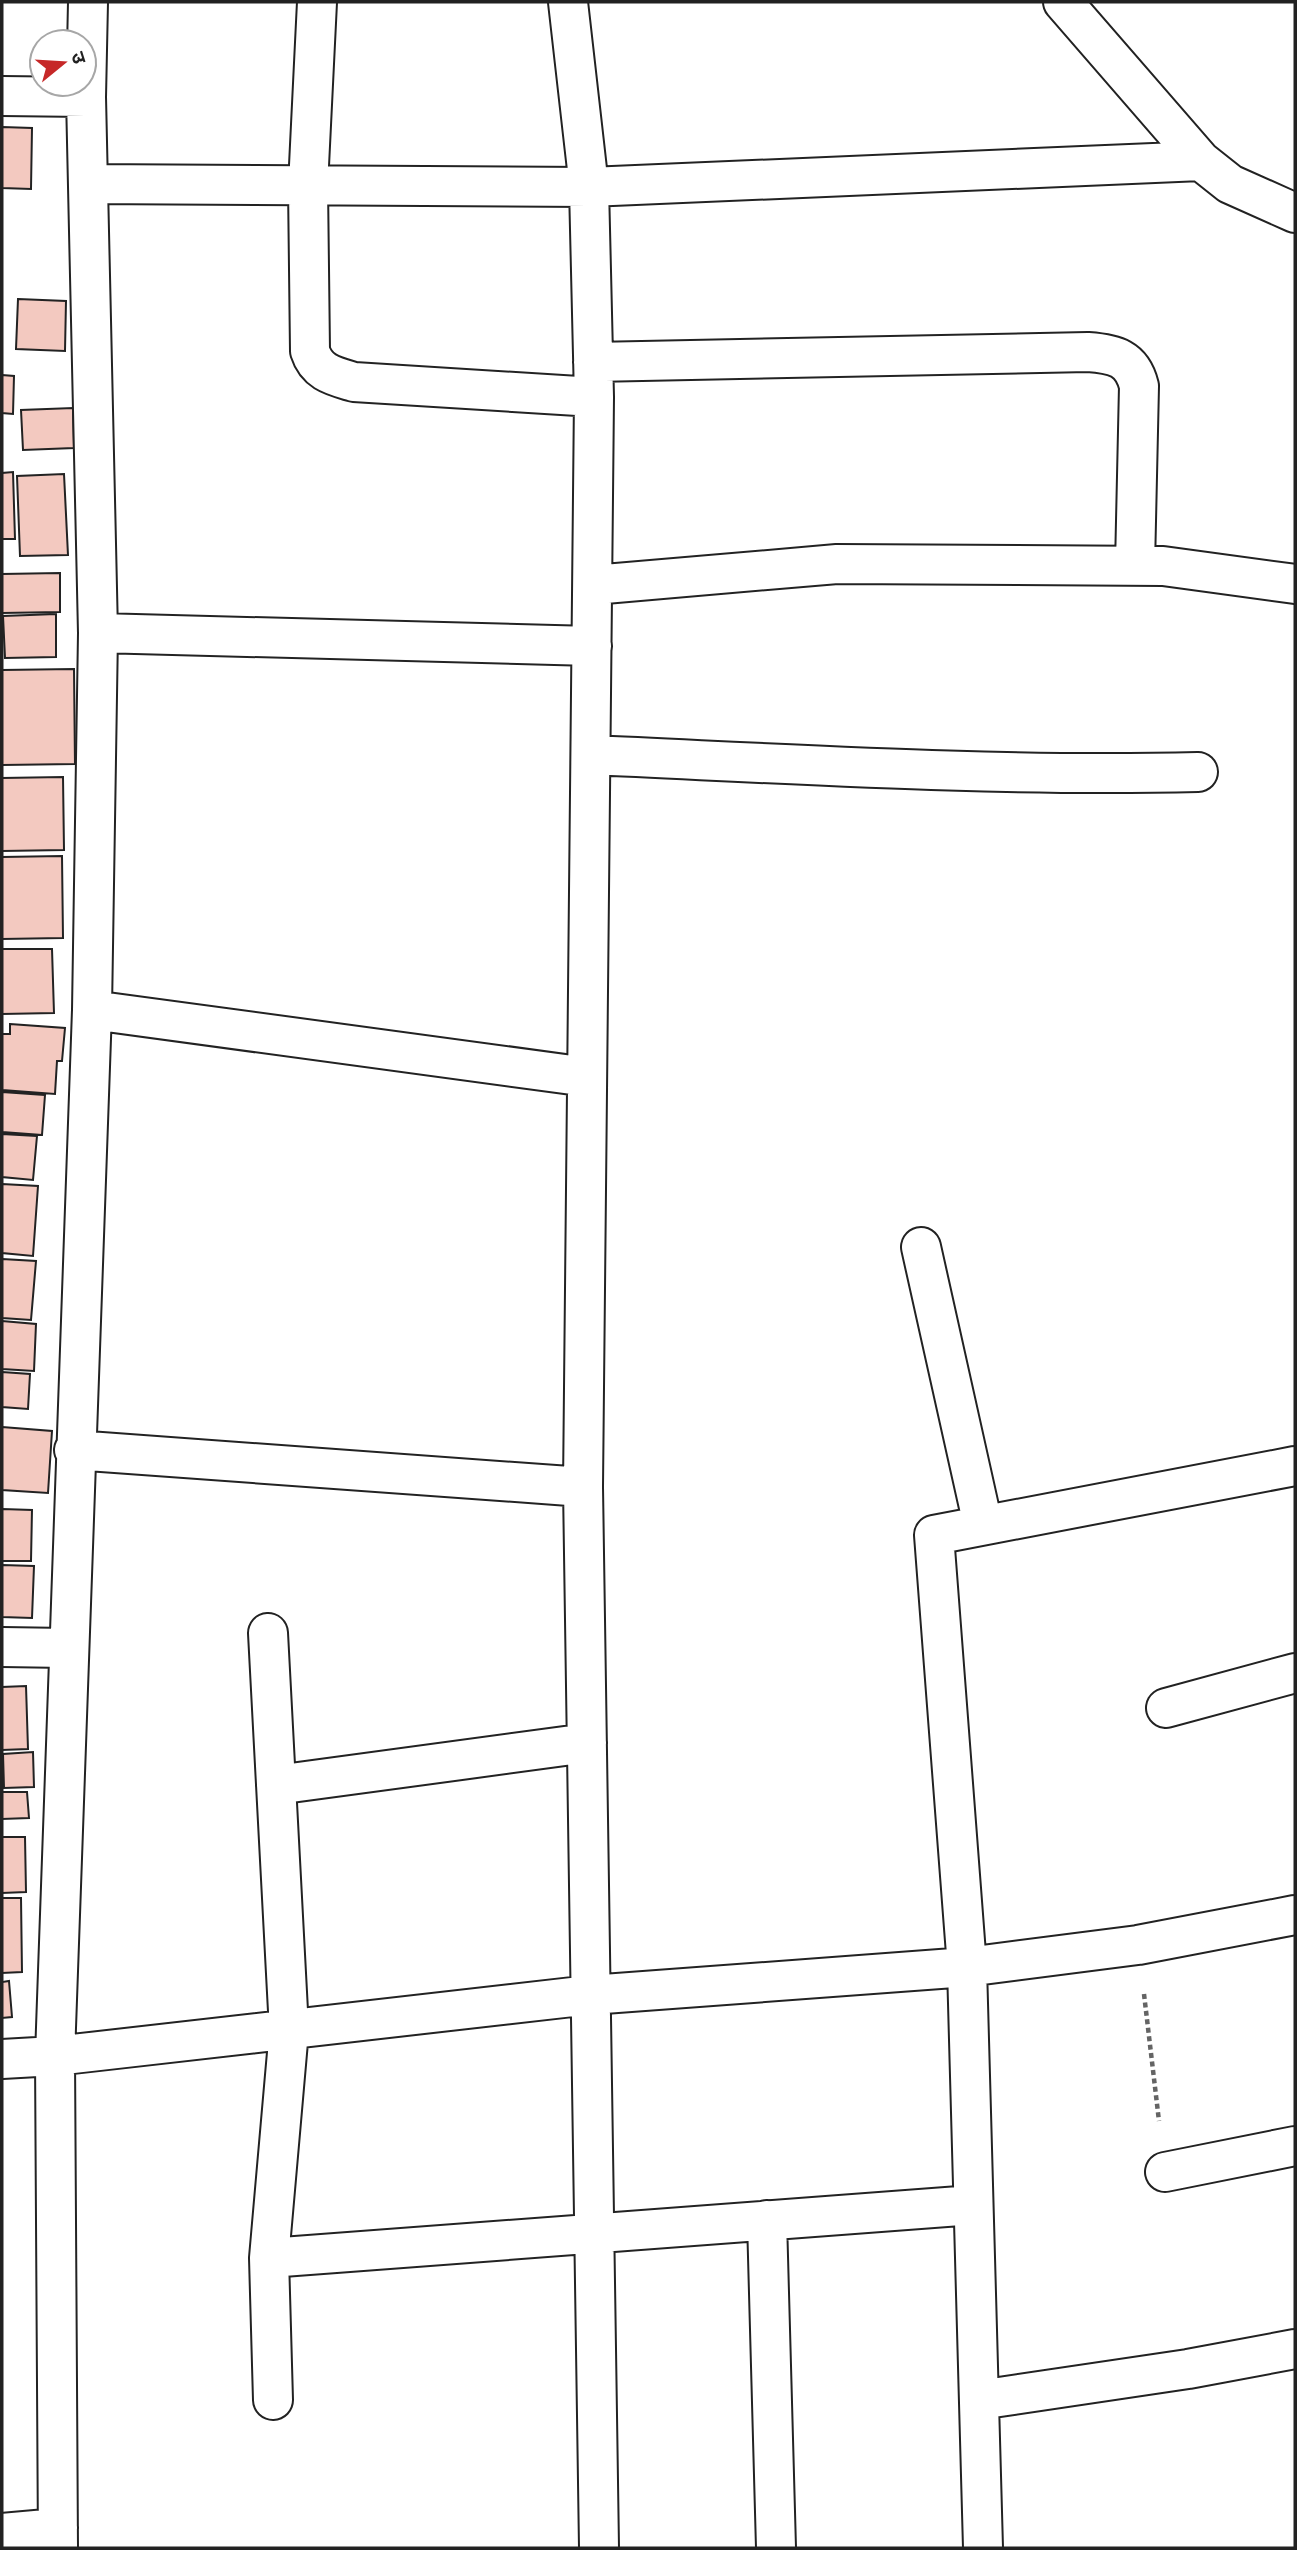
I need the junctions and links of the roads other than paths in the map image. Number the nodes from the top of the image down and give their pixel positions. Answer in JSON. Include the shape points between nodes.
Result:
{"nodes":[{"id":1,"x":88,"y":2,"type":"edge"},
{"id":2,"x":317,"y":2,"type":"edge"},
{"id":3,"x":568,"y":2,"type":"edge"},
{"id":4,"x":1063,"y":2,"type":"edge"},
{"id":5,"x":87,"y":28,"type":"edge"},
{"id":6,"x":2,"y":96,"type":"edge"},
{"id":7,"x":28,"y":96,"type":"edge"},
{"id":8,"x":86,"y":98,"type":"edge"},
{"id":9,"x":1201,"y":161,"type":"junction"},
{"id":10,"x":88,"y":184,"type":"junction"},
{"id":11,"x":308,"y":187,"type":"junction"},
{"id":12,"x":589,"y":187,"type":"junction"},
{"id":13,"x":1295,"y":212,"type":"edge"},
{"id":14,"x":593,"y":379,"type":"junction"},
{"id":15,"x":1135,"y":566,"type":"junction"},
{"id":16,"x":1295,"y":584,"type":"edge"},
{"id":17,"x":593,"y":585,"type":"junction"},
{"id":18,"x":98,"y":633,"type":"junction"},
{"id":19,"x":592,"y":646,"type":"junction"},
{"id":20,"x":591,"y":755,"type":"junction"},
{"id":21,"x":1198,"y":772,"type":"dead end"},
{"id":22,"x":92,"y":1010,"type":"junction"},
{"id":23,"x":587,"y":1077,"type":"junction"},
{"id":24,"x":921,"y":1247,"type":"dead end"},
{"id":25,"x":74,"y":1450,"type":"junction"},
{"id":26,"x":1295,"y":1466,"type":"edge"},
{"id":27,"x":583,"y":1487,"type":"junction"},
{"id":28,"x":983,"y":1525,"type":"junction"},
{"id":29,"x":268,"y":1633,"type":"dead end"},
{"id":30,"x":2,"y":1647,"type":"edge"},
{"id":31,"x":67,"y":1648,"type":"junction"},
{"id":32,"x":1295,"y":1673,"type":"edge"},
{"id":33,"x":1166,"y":1708,"type":"dead end"},
{"id":34,"x":587,"y":1743,"type":"junction"},
{"id":35,"x":276,"y":1785,"type":"junction"},
{"id":36,"x":1295,"y":1916,"type":"edge"},
{"id":37,"x":967,"y":1967,"type":"junction"},
{"id":38,"x":590,"y":1995,"type":"junction"},
{"id":39,"x":289,"y":2030,"type":"junction"},
{"id":40,"x":55,"y":2056,"type":"junction"},
{"id":41,"x":2,"y":2059,"type":"edge"},
{"id":42,"x":1295,"y":2146,"type":"edge"},
{"id":43,"x":1165,"y":2172,"type":"road end"},
{"id":44,"x":973,"y":2205,"type":"junction"},
{"id":45,"x":767,"y":2220,"type":"junction"},
{"id":46,"x":593,"y":2232,"type":"junction"},
{"id":47,"x":269,"y":2258,"type":"junction"},
{"id":48,"x":1295,"y":2349,"type":"edge"},
{"id":49,"x":273,"y":2400,"type":"dead end"},
{"id":50,"x":979,"y":2400,"type":"junction"},
{"id":51,"x":2,"y":2533,"type":"edge"},
{"id":52,"x":58,"y":2538,"type":"edge"},
{"id":53,"x":598,"y":2548,"type":"edge"},
{"id":54,"x":776,"y":2548,"type":"edge"},
{"id":55,"x":983,"y":2548,"type":"edge"}],
"edges":[{"from":1,"to":5,"type":"street"},
{"from":2,"to":11,"type":"street"},
{"from":3,"to":12,"type":"street"},
{"from":4,"to":9,"type":"street"},
{"from":6,"to":7,"type":"street"},
{"from":8,"to":10,"type":"street"},
{"from":9,"to":12,"type":"street"},
{"from":9,"to":13,"type":"street","via":[[1230,184]]},
{"from":10,"to":11,"type":"street"},
{"from":10,"to":18,"type":"street"},
{"from":11,"to":12,"type":"street"},
{"from":11,"to":14,"type":"street","via":[[310,351],[314,365],[355,383]]},
{"from":12,"to":14,"type":"street"},
{"from":14,"to":15,"type":"street","via":[[1088,352],[1120,357],[1129,363],[1139,386]]},
{"from":14,"to":17,"type":"street"},
{"from":15,"to":16,"type":"street","via":[[1184,567]]},
{"from":15,"to":17,"type":"street","via":[[837,564]]},
{"from":17,"to":19,"type":"street"},
{"from":18,"to":19,"type":"street"},
{"from":18,"to":22,"type":"street"},
{"from":19,"to":20,"type":"street"},
{"from":20,"to":21,"type":"street","via":[[1076,775]]},
{"from":20,"to":23,"type":"street"},
{"from":22,"to":23,"type":"street"},
{"from":22,"to":25,"type":"street"},
{"from":23,"to":27,"type":"street"},
{"from":24,"to":28,"type":"street"},
{"from":25,"to":27,"type":"street"},
{"from":25,"to":31,"type":"street"},
{"from":26,"to":28,"type":"street"},
{"from":27,"to":34,"type":"street"},
{"from":28,"to":37,"type":"street","via":[[934,1535]]},
{"from":29,"to":35,"type":"street"},
{"from":30,"to":31,"type":"street"},
{"from":31,"to":40,"type":"street"},
{"from":32,"to":33,"type":"street"},
{"from":34,"to":35,"type":"street"},
{"from":34,"to":38,"type":"street"},
{"from":35,"to":39,"type":"street"},
{"from":36,"to":37,"type":"street","via":[[1138,1945]]},
{"from":37,"to":38,"type":"street"},
{"from":37,"to":44,"type":"street"},
{"from":38,"to":39,"type":"street"},
{"from":38,"to":46,"type":"street"},
{"from":39,"to":40,"type":"street"},
{"from":39,"to":47,"type":"street"},
{"from":40,"to":41,"type":"street"},
{"from":40,"to":52,"type":"street"},
{"from":42,"to":43,"type":"street"},
{"from":44,"to":45,"type":"street"},
{"from":44,"to":50,"type":"street"},
{"from":45,"to":46,"type":"street"},
{"from":45,"to":54,"type":"street"},
{"from":46,"to":47,"type":"street"},
{"from":46,"to":53,"type":"street"},
{"from":47,"to":49,"type":"street"},
{"from":48,"to":50,"type":"street"},
{"from":50,"to":55,"type":"street"},
{"from":51,"to":52,"type":"street"}]}
